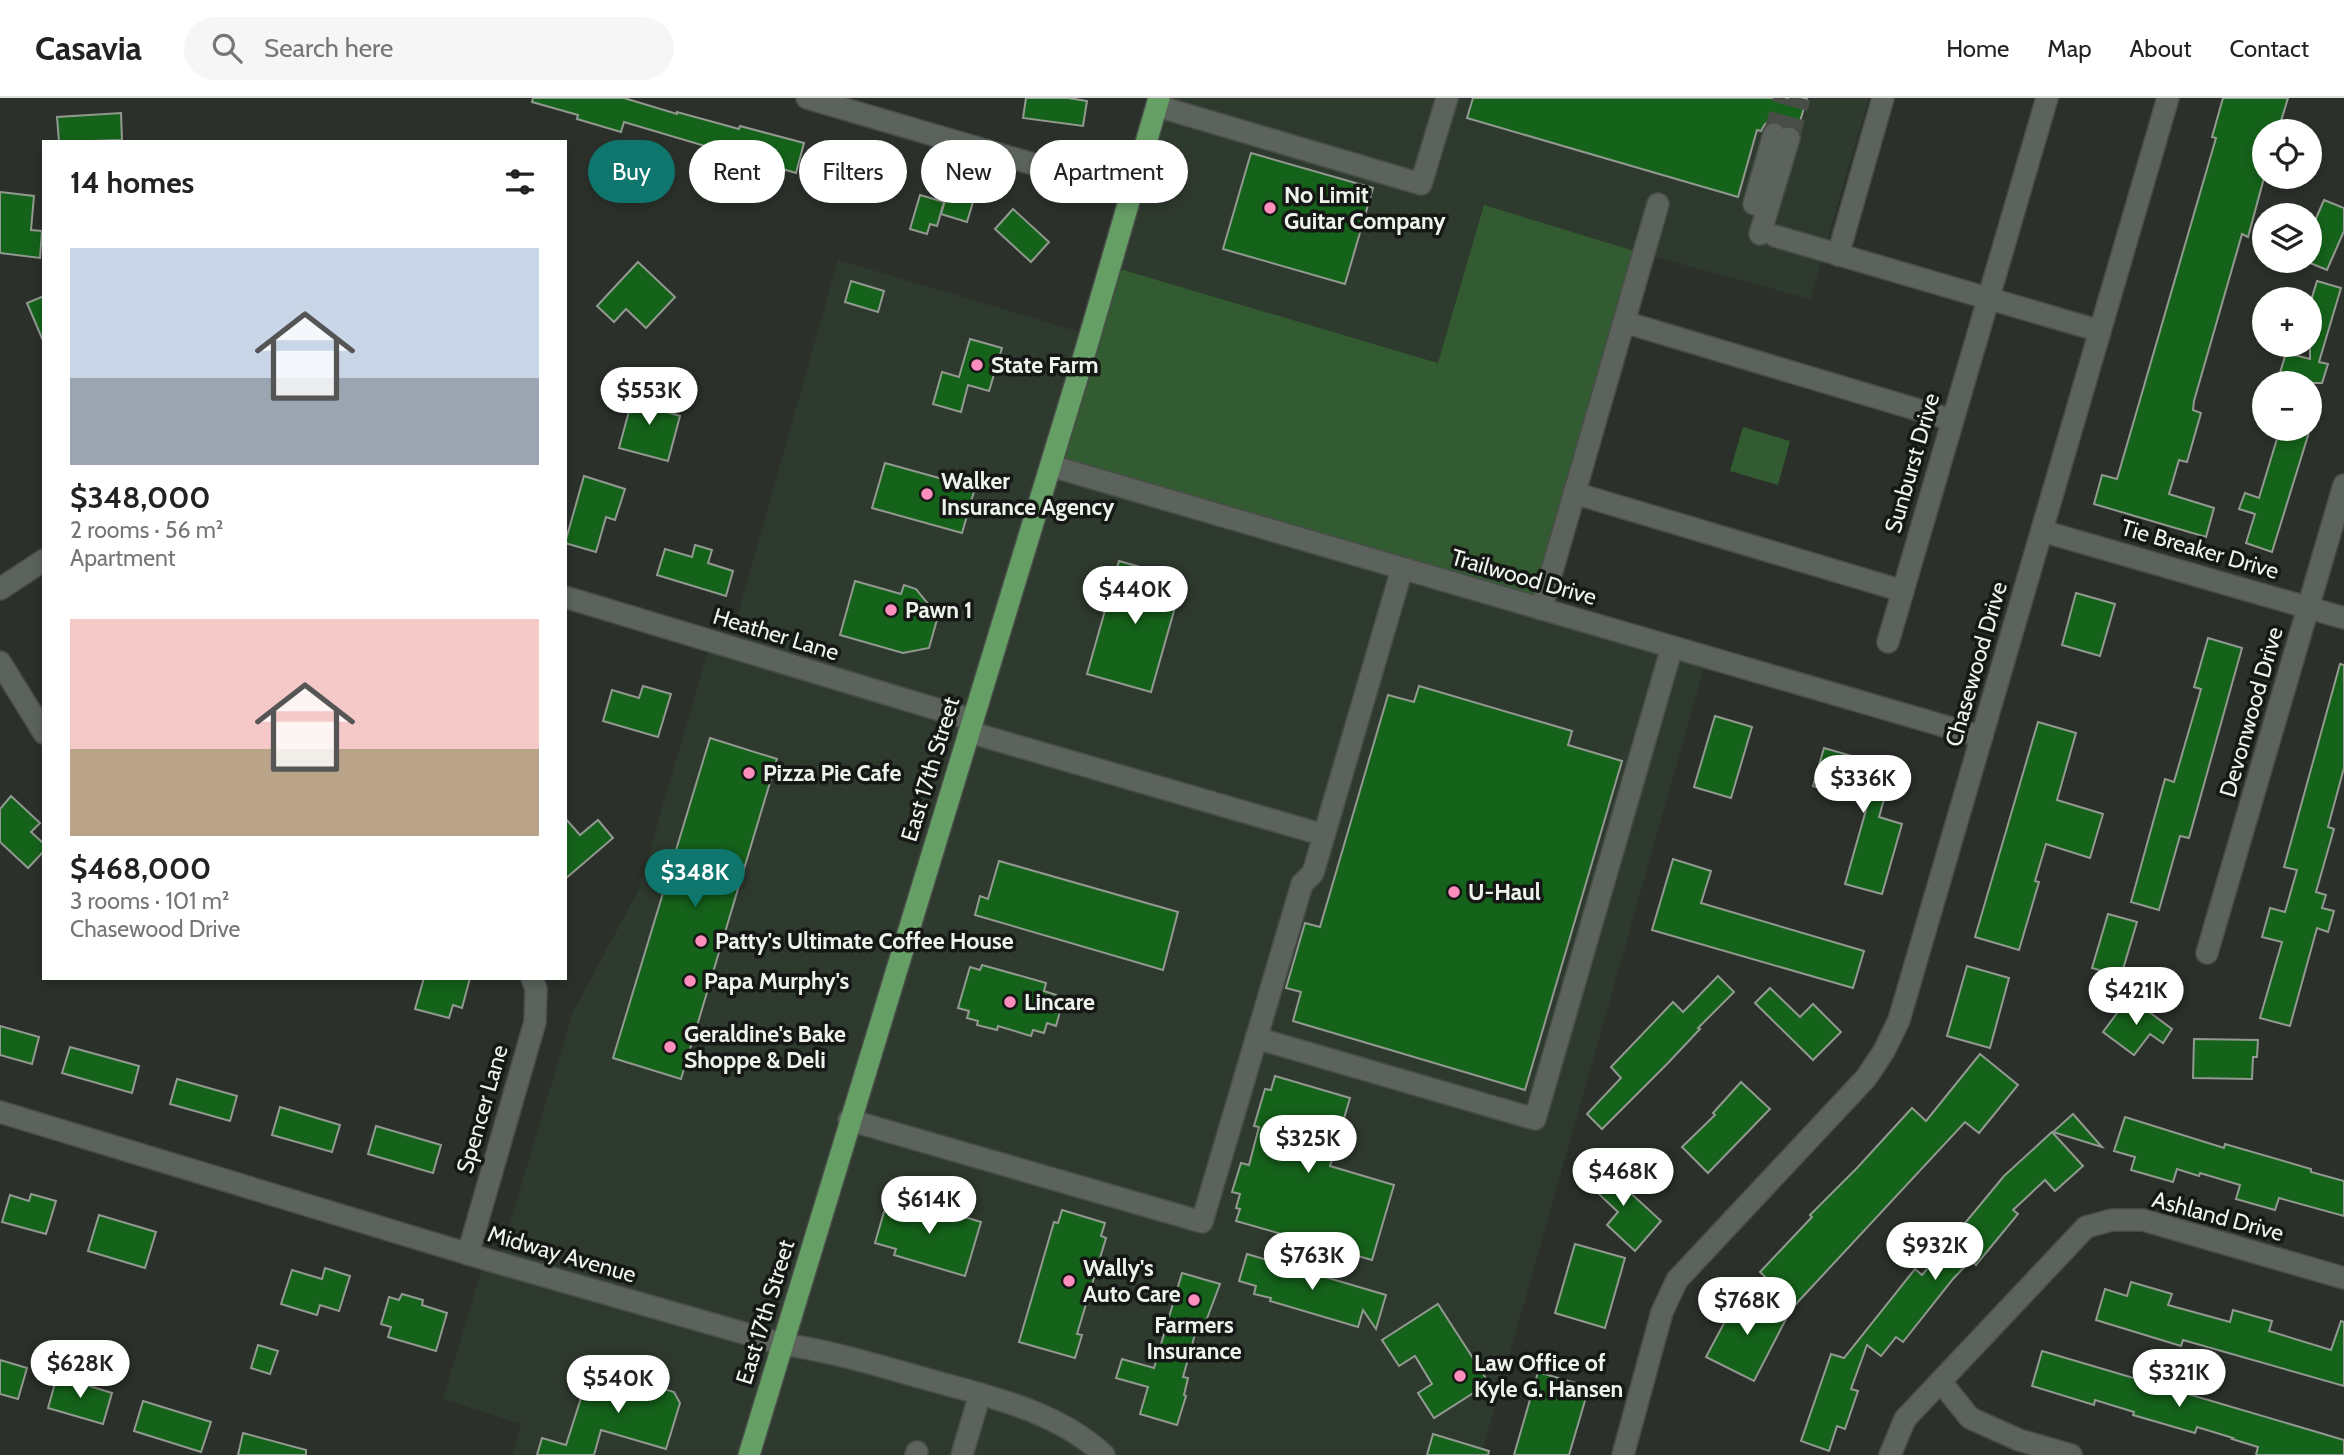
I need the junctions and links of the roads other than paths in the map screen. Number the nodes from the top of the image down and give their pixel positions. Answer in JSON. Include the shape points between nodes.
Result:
{"nodes":[{"id":1,"x":807,"y":98,"type":"edge"},
{"id":2,"x":1447,"y":98,"type":"edge"},
{"id":3,"x":1883,"y":98,"type":"edge"},
{"id":4,"x":2047,"y":98,"type":"edge"},
{"id":5,"x":2168,"y":98,"type":"edge"},
{"id":6,"x":1158,"y":102,"type":"edge"},
{"id":7,"x":1781,"y":136,"type":"tunnel mouth"},
{"id":8,"x":1147,"y":140,"type":"edge"},
{"id":9,"x":1030,"y":163,"type":"edge"},
{"id":10,"x":1129,"y":203,"type":"edge"},
{"id":11,"x":1658,"y":204,"type":"dead end"},
{"id":12,"x":1838,"y":255,"type":"junction"},
{"id":13,"x":1987,"y":299,"type":"junction"},
{"id":14,"x":1624,"y":323,"type":"junction"},
{"id":15,"x":2100,"y":331,"type":"junction"},
{"id":16,"x":1952,"y":420,"type":"junction"},
{"id":17,"x":1051,"y":467,"type":"junction"},
{"id":18,"x":2344,"y":485,"type":"edge"},
{"id":19,"x":1574,"y":493,"type":"junction"},
{"id":20,"x":2042,"y":531,"type":"junction"},
{"id":21,"x":42,"y":561,"type":"edge"},
{"id":22,"x":1402,"y":569,"type":"junction"},
{"id":23,"x":0,"y":589,"type":"edge"},
{"id":24,"x":1903,"y":591,"type":"junction"},
{"id":25,"x":567,"y":598,"type":"edge"},
{"id":26,"x":2309,"y":607,"type":"junction"},
{"id":27,"x":1541,"y":609,"type":"junction"},
{"id":28,"x":2344,"y":618,"type":"edge"},
{"id":29,"x":1888,"y":642,"type":"dead end"},
{"id":30,"x":1672,"y":647,"type":"junction"},
{"id":31,"x":0,"y":662,"type":"edge"},
{"id":32,"x":971,"y":726,"type":"junction"},
{"id":33,"x":42,"y":730,"type":"edge"},
{"id":34,"x":1982,"y":737,"type":"junction"},
{"id":35,"x":1324,"y":835,"type":"junction"},
{"id":36,"x":2207,"y":953,"type":"dead end"},
{"id":37,"x":533,"y":980,"type":"edge"},
{"id":38,"x":1256,"y":1038,"type":"junction"},
{"id":39,"x":0,"y":1112,"type":"edge"},
{"id":40,"x":849,"y":1120,"type":"junction"},
{"id":41,"x":468,"y":1254,"type":"junction"},
{"id":42,"x":2344,"y":1278,"type":"edge"},
{"id":43,"x":782,"y":1344,"type":"junction"},
{"id":44,"x":1941,"y":1382,"type":"junction"},
{"id":45,"x":980,"y":1394,"type":"junction"},
{"id":46,"x":749,"y":1455,"type":"edge"},
{"id":47,"x":962,"y":1455,"type":"edge"},
{"id":48,"x":1104,"y":1455,"type":"edge"},
{"id":49,"x":1623,"y":1455,"type":"edge"},
{"id":50,"x":1890,"y":1455,"type":"edge"},
{"id":51,"x":2071,"y":1455,"type":"edge"}],
"edges":[{"from":1,"to":9,"type":"street"},
{"from":2,"to":6,"type":"street","via":[[1421,184]]},
{"from":3,"to":12,"type":"street"},
{"from":4,"to":13,"type":"street","name":"Sunburst Drive"},
{"from":5,"to":15,"type":"street","name":"Chasewood Drive"},
{"from":6,"to":8,"type":"main road","name":"East 17th Street"},
{"from":7,"to":12,"type":"street","via":[[1761,233]]},
{"from":10,"to":17,"type":"main road","name":"East 17th Street"},
{"from":11,"to":14,"type":"street"},
{"from":12,"to":13,"type":"street"},
{"from":13,"to":15,"type":"street"},
{"from":13,"to":16,"type":"street","name":"Sunburst Drive"},
{"from":14,"to":16,"type":"street"},
{"from":14,"to":19,"type":"street"},
{"from":15,"to":20,"type":"street","name":"Chasewood Drive"},
{"from":16,"to":24,"type":"street","name":"Sunburst Drive"},
{"from":17,"to":22,"type":"street","name":"Trailwood Drive"},
{"from":17,"to":32,"type":"main road","name":"East 17th Street"},
{"from":18,"to":26,"type":"street","name":"Devonwood Drive"},
{"from":19,"to":24,"type":"street"},
{"from":19,"to":27,"type":"street"},
{"from":20,"to":26,"type":"street","name":"Tie Breaker Drive"},
{"from":20,"to":34,"type":"street","name":"Chasewood Drive"},
{"from":21,"to":23,"type":"street"},
{"from":22,"to":27,"type":"street","name":"Trailwood Drive"},
{"from":22,"to":35,"type":"street"},
{"from":24,"to":29,"type":"street","name":"Sunburst Drive"},
{"from":25,"to":32,"type":"street","name":"Heather Lane"},
{"from":26,"to":28,"type":"street","name":"Tie Breaker Drive"},
{"from":26,"to":36,"type":"street","name":"Devonwood Drive"},
{"from":27,"to":30,"type":"street","name":"Trailwood Drive"},
{"from":30,"to":34,"type":"street","name":"Trailwood Drive"},
{"from":30,"to":38,"type":"street","via":[[1535,1119]]},
{"from":31,"to":33,"type":"street"},
{"from":32,"to":35,"type":"street","name":"Heather Lane"},
{"from":32,"to":40,"type":"main road","name":"East 17th Street"},
{"from":34,"to":49,"type":"street","name":"Chasewood Drive","via":[[1899,1020],[1884,1051],[1866,1078],[1677,1280],[1662,1312]]},
{"from":35,"to":38,"type":"street","via":[[1313,873],[1301,884]]},
{"from":37,"to":41,"type":"street","name":"Spencer Lane","via":[[535,1022]]},
{"from":38,"to":40,"type":"street","via":[[1202,1222]]},
{"from":39,"to":41,"type":"street","name":"Midway Avenue"},
{"from":40,"to":43,"type":"main road","name":"East 17th Street"},
{"from":41,"to":43,"type":"street","name":"Midway Avenue"},
{"from":42,"to":44,"type":"street","name":"Ashland Drive","via":[[2143,1220],[2112,1220],[2086,1227]]},
{"from":43,"to":45,"type":"street","name":"Midway Avenue","via":[[823,1349]]},
{"from":43,"to":46,"type":"main road","name":"East 17th Street"},
{"from":44,"to":50,"type":"street","name":"Ashland Drive","via":[[1905,1419]]},
{"from":44,"to":51,"type":"street","via":[[1970,1418],[2019,1440]]},
{"from":45,"to":47,"type":"street"},
{"from":45,"to":48,"type":"street","name":"Midway Avenue","via":[[1050,1419]]}]}
